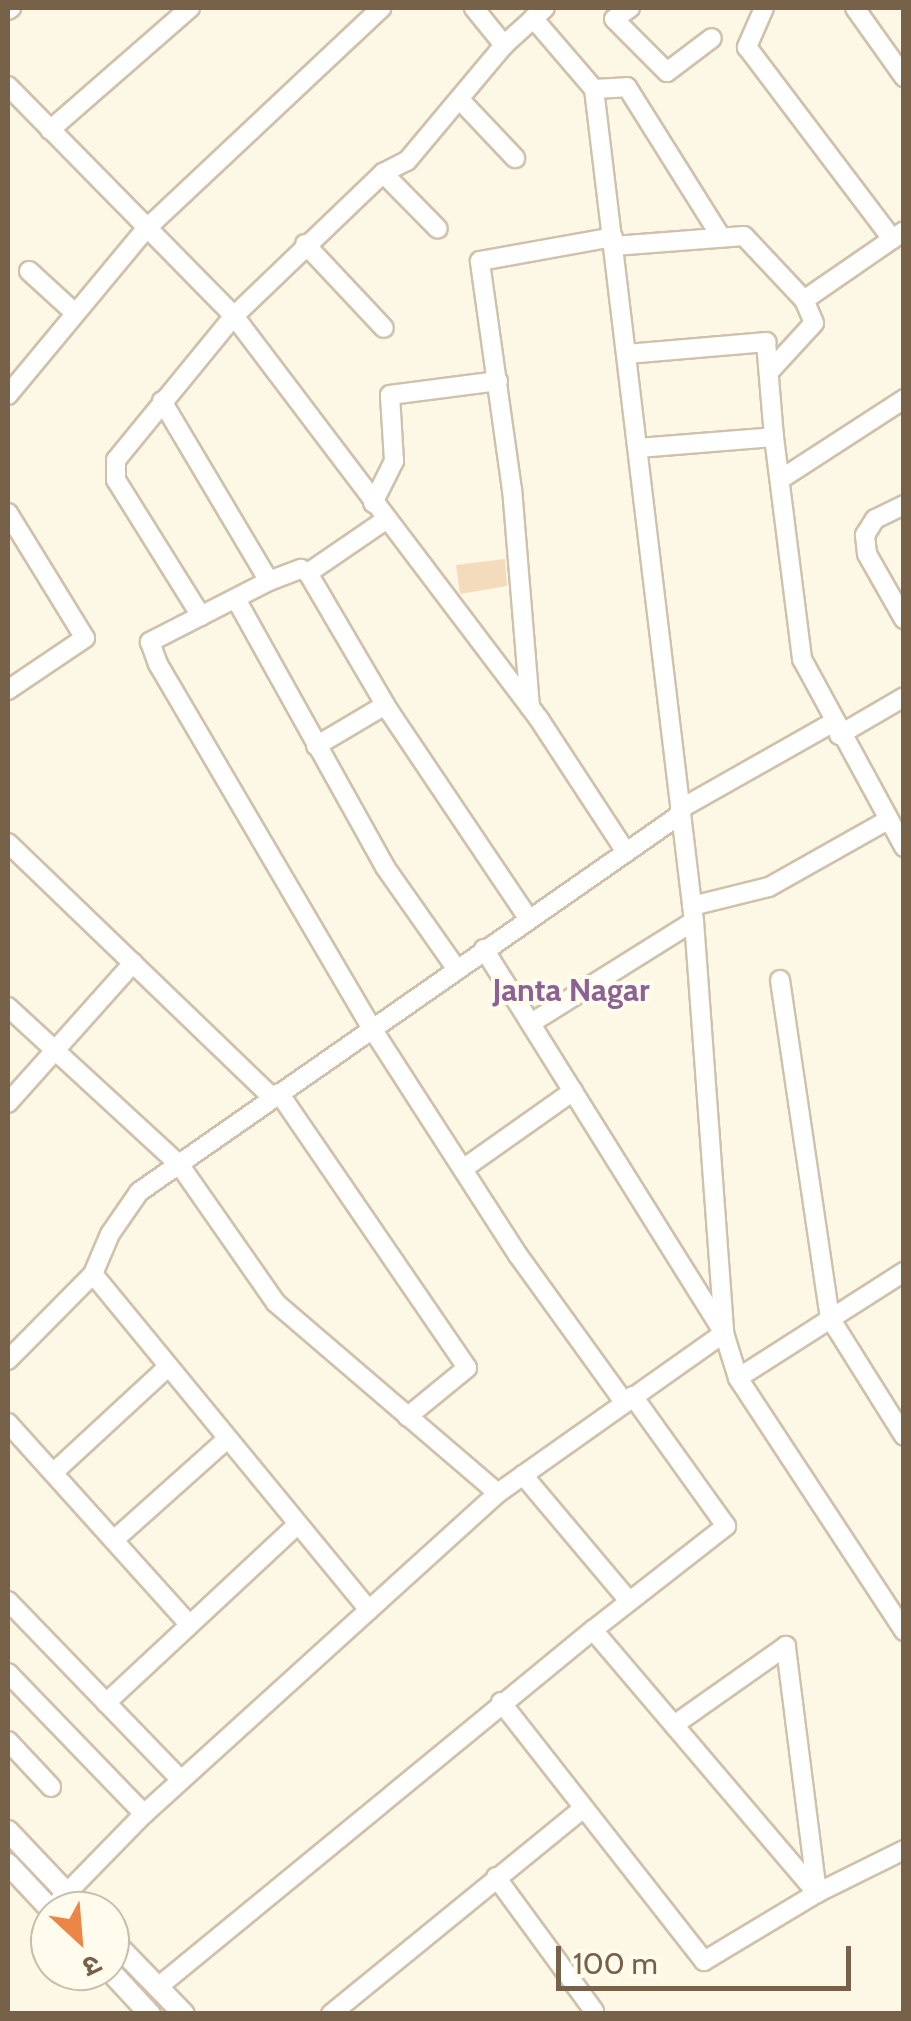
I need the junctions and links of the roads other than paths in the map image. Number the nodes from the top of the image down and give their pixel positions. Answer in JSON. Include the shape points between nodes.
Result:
{"nodes":[{"id":1,"x":190,"y":8,"type":"edge"},
{"id":2,"x":380,"y":8,"type":"edge"},
{"id":3,"x":474,"y":8,"type":"edge"},
{"id":4,"x":630,"y":8,"type":"edge"},
{"id":5,"x":764,"y":8,"type":"edge"},
{"id":6,"x":854,"y":8,"type":"edge"},
{"id":7,"x":539,"y":13,"type":"edge"},
{"id":8,"x":712,"y":38,"type":"dead end"},
{"id":9,"x":504,"y":45,"type":"junction"},
{"id":10,"x":904,"y":76,"type":"edge"},
{"id":11,"x":8,"y":86,"type":"edge"},
{"id":12,"x":594,"y":90,"type":"junction"},
{"id":13,"x":462,"y":103,"type":"junction"},
{"id":14,"x":50,"y":130,"type":"junction"},
{"id":15,"x":515,"y":158,"type":"dead end"},
{"id":16,"x":383,"y":173,"type":"junction"},
{"id":17,"x":146,"y":229,"type":"junction"},
{"id":18,"x":438,"y":229,"type":"dead end"},
{"id":19,"x":899,"y":236,"type":"edge"},
{"id":20,"x":721,"y":237,"type":"junction"},
{"id":21,"x":614,"y":241,"type":"junction"},
{"id":22,"x":305,"y":244,"type":"junction"},
{"id":23,"x":29,"y":271,"type":"dead end"},
{"id":24,"x":804,"y":300,"type":"junction"},
{"id":25,"x":75,"y":314,"type":"junction"},
{"id":26,"x":234,"y":316,"type":"junction"},
{"id":27,"x":384,"y":328,"type":"dead end"},
{"id":28,"x":627,"y":354,"type":"junction"},
{"id":29,"x":770,"y":371,"type":"junction"},
{"id":30,"x":498,"y":381,"type":"junction"},
{"id":31,"x":8,"y":395,"type":"edge"},
{"id":32,"x":904,"y":399,"type":"edge"},
{"id":33,"x":162,"y":401,"type":"junction"},
{"id":34,"x":774,"y":437,"type":"junction"},
{"id":35,"x":638,"y":448,"type":"junction"},
{"id":36,"x":781,"y":478,"type":"junction"},
{"id":37,"x":373,"y":503,"type":"junction"},
{"id":38,"x":904,"y":505,"type":"edge"},
{"id":39,"x":8,"y":513,"type":"edge"},
{"id":40,"x":387,"y":520,"type":"junction"},
{"id":41,"x":308,"y":573,"type":"junction"},
{"id":42,"x":270,"y":581,"type":"junction"},
{"id":43,"x":236,"y":598,"type":"junction"},
{"id":44,"x":201,"y":616,"type":"junction"},
{"id":45,"x":904,"y":619,"type":"edge"},
{"id":46,"x":8,"y":690,"type":"edge"},
{"id":47,"x":904,"y":697,"type":"edge"},
{"id":48,"x":385,"y":705,"type":"junction"},
{"id":49,"x":530,"y":707,"type":"junction"},
{"id":50,"x":835,"y":729,"type":"junction"},
{"id":51,"x":316,"y":746,"type":"junction"},
{"id":52,"x":681,"y":812,"type":"junction"},
{"id":53,"x":888,"y":820,"type":"junction"},
{"id":54,"x":8,"y":843,"type":"edge"},
{"id":55,"x":904,"y":847,"type":"edge"},
{"id":56,"x":626,"y":852,"type":"junction"},
{"id":57,"x":693,"y":913,"type":"junction"},
{"id":58,"x":528,"y":918,"type":"junction"},
{"id":59,"x":484,"y":949,"type":"junction"},
{"id":60,"x":133,"y":963,"type":"junction"},
{"id":61,"x":456,"y":968,"type":"junction"},
{"id":62,"x":780,"y":980,"type":"dead end"},
{"id":63,"x":8,"y":1007,"type":"edge"},
{"id":64,"x":530,"y":1023,"type":"junction"},
{"id":65,"x":371,"y":1027,"type":"junction"},
{"id":66,"x":54,"y":1049,"type":"junction"},
{"id":67,"x":573,"y":1092,"type":"junction"},
{"id":68,"x":276,"y":1095,"type":"junction"},
{"id":69,"x":8,"y":1103,"type":"edge"},
{"id":70,"x":180,"y":1164,"type":"junction"},
{"id":71,"x":463,"y":1169,"type":"junction"},
{"id":72,"x":904,"y":1272,"type":"edge"},
{"id":73,"x":93,"y":1274,"type":"junction"},
{"id":74,"x":830,"y":1318,"type":"junction"},
{"id":75,"x":724,"y":1333,"type":"junction"},
{"id":76,"x":8,"y":1360,"type":"edge"},
{"id":77,"x":168,"y":1368,"type":"junction"},
{"id":78,"x":738,"y":1378,"type":"junction"},
{"id":79,"x":628,"y":1399,"type":"junction"},
{"id":80,"x":407,"y":1417,"type":"junction"},
{"id":81,"x":8,"y":1423,"type":"edge"},
{"id":82,"x":904,"y":1436,"type":"edge"},
{"id":83,"x":226,"y":1439,"type":"junction"},
{"id":84,"x":53,"y":1473,"type":"junction"},
{"id":85,"x":524,"y":1475,"type":"junction"},
{"id":86,"x":498,"y":1494,"type":"junction"},
{"id":87,"x":298,"y":1524,"type":"junction"},
{"id":88,"x":114,"y":1540,"type":"junction"},
{"id":89,"x":630,"y":1600,"type":"junction"},
{"id":90,"x":8,"y":1601,"type":"edge"},
{"id":91,"x":369,"y":1610,"type":"junction"},
{"id":92,"x":188,"y":1622,"type":"junction"},
{"id":93,"x":593,"y":1630,"type":"junction"},
{"id":94,"x":904,"y":1631,"type":"edge"},
{"id":95,"x":8,"y":1673,"type":"edge"},
{"id":96,"x":501,"y":1702,"type":"junction"},
{"id":97,"x":106,"y":1703,"type":"junction"},
{"id":98,"x":674,"y":1725,"type":"junction"},
{"id":99,"x":8,"y":1740,"type":"edge"},
{"id":100,"x":181,"y":1780,"type":"junction"},
{"id":101,"x":50,"y":1787,"type":"dead end"},
{"id":102,"x":584,"y":1808,"type":"junction"},
{"id":103,"x":144,"y":1814,"type":"junction"},
{"id":104,"x":8,"y":1831,"type":"edge"},
{"id":105,"x":904,"y":1850,"type":"edge"},
{"id":106,"x":11,"y":1875,"type":"edge"},
{"id":107,"x":496,"y":1877,"type":"junction"},
{"id":108,"x":65,"y":1891,"type":"edge"},
{"id":109,"x":71,"y":1891,"type":"edge"},
{"id":110,"x":30,"y":1892,"type":"edge"},
{"id":111,"x":816,"y":1893,"type":"junction"},
{"id":112,"x":130,"y":1959,"type":"edge"},
{"id":113,"x":158,"y":1988,"type":"junction"},
{"id":114,"x":129,"y":1991,"type":"edge"},
{"id":115,"x":594,"y":2011,"type":"edge"},
{"id":116,"x":150,"y":2014,"type":"edge"},
{"id":117,"x":184,"y":2014,"type":"edge"},
{"id":118,"x":331,"y":2014,"type":"edge"}],
"edges":[{"from":1,"to":14,"type":"street"},
{"from":2,"to":17,"type":"street"},
{"from":3,"to":9,"type":"street"},
{"from":4,"to":8,"type":"street","via":[[614,19],[667,72]]},
{"from":5,"to":19,"type":"street","via":[[747,48]]},
{"from":6,"to":10,"type":"street"},
{"from":7,"to":9,"type":"street"},
{"from":7,"to":12,"type":"street"},
{"from":9,"to":13,"type":"street"},
{"from":11,"to":14,"type":"street"},
{"from":12,"to":20,"type":"street","via":[[627,87]]},
{"from":12,"to":21,"type":"street"},
{"from":13,"to":15,"type":"street"},
{"from":13,"to":16,"type":"street","via":[[407,162]]},
{"from":14,"to":17,"type":"street"},
{"from":16,"to":18,"type":"street"},
{"from":16,"to":22,"type":"street"},
{"from":17,"to":25,"type":"street"},
{"from":17,"to":26,"type":"street"},
{"from":19,"to":24,"type":"street"},
{"from":20,"to":21,"type":"street"},
{"from":20,"to":24,"type":"street","via":[[744,236]]},
{"from":21,"to":28,"type":"street"},
{"from":21,"to":30,"type":"street","via":[[480,261]]},
{"from":22,"to":26,"type":"street"},
{"from":22,"to":27,"type":"street"},
{"from":23,"to":25,"type":"street"},
{"from":24,"to":29,"type":"street","via":[[814,323]]},
{"from":25,"to":31,"type":"street"},
{"from":26,"to":33,"type":"street"},
{"from":26,"to":37,"type":"street"},
{"from":28,"to":29,"type":"street","via":[[766,342]]},
{"from":28,"to":35,"type":"street"},
{"from":29,"to":34,"type":"street"},
{"from":30,"to":37,"type":"street","via":[[390,395],[394,461]]},
{"from":30,"to":49,"type":"street"},
{"from":32,"to":36,"type":"street"},
{"from":33,"to":42,"type":"street"},
{"from":33,"to":44,"type":"street","via":[[113,472]]},
{"from":34,"to":35,"type":"street"},
{"from":34,"to":36,"type":"street"},
{"from":35,"to":52,"type":"street"},
{"from":36,"to":50,"type":"street","via":[[796,580],[793,620]]},
{"from":37,"to":40,"type":"street"},
{"from":38,"to":45,"type":"street","via":[[875,519],[865,535],[867,554]]},
{"from":39,"to":46,"type":"street","via":[[85,638]]},
{"from":40,"to":41,"type":"street"},
{"from":40,"to":49,"type":"street"},
{"from":41,"to":42,"type":"street","via":[[302,568]]},
{"from":41,"to":48,"type":"street"},
{"from":42,"to":43,"type":"street"},
{"from":43,"to":44,"type":"street"},
{"from":43,"to":51,"type":"street"},
{"from":44,"to":65,"type":"street","via":[[150,642],[158,664]]},
{"from":47,"to":50,"type":"street"},
{"from":48,"to":51,"type":"street"},
{"from":48,"to":58,"type":"street"},
{"from":49,"to":56,"type":"street"},
{"from":50,"to":52,"type":"street"},
{"from":50,"to":53,"type":"street"},
{"from":51,"to":61,"type":"street","via":[[385,867]]},
{"from":52,"to":56,"type":"street"},
{"from":52,"to":57,"type":"street"},
{"from":53,"to":55,"type":"street"},
{"from":53,"to":57,"type":"street","via":[[769,887]]},
{"from":54,"to":60,"type":"street"},
{"from":56,"to":58,"type":"street"},
{"from":57,"to":64,"type":"street"},
{"from":57,"to":75,"type":"street"},
{"from":58,"to":59,"type":"street"},
{"from":59,"to":61,"type":"street"},
{"from":59,"to":64,"type":"street"},
{"from":60,"to":66,"type":"street"},
{"from":60,"to":68,"type":"street"},
{"from":61,"to":65,"type":"street"},
{"from":62,"to":74,"type":"street"},
{"from":63,"to":66,"type":"street"},
{"from":64,"to":67,"type":"street"},
{"from":65,"to":68,"type":"street"},
{"from":65,"to":71,"type":"street"},
{"from":66,"to":69,"type":"street"},
{"from":66,"to":70,"type":"street"},
{"from":67,"to":71,"type":"street"},
{"from":67,"to":75,"type":"street"},
{"from":68,"to":70,"type":"street"},
{"from":68,"to":80,"type":"street","via":[[468,1368]]},
{"from":70,"to":73,"type":"street","via":[[140,1192],[110,1234]]},
{"from":70,"to":80,"type":"street","via":[[276,1302]]},
{"from":71,"to":79,"type":"street"},
{"from":72,"to":74,"type":"street"},
{"from":73,"to":76,"type":"street"},
{"from":73,"to":77,"type":"street"},
{"from":74,"to":78,"type":"street"},
{"from":74,"to":82,"type":"street"},
{"from":75,"to":78,"type":"street"},
{"from":75,"to":79,"type":"street"},
{"from":77,"to":83,"type":"street"},
{"from":77,"to":84,"type":"street"},
{"from":78,"to":94,"type":"street"},
{"from":79,"to":85,"type":"street"},
{"from":79,"to":89,"type":"street","via":[[726,1526]]},
{"from":80,"to":86,"type":"street"},
{"from":81,"to":84,"type":"street"},
{"from":83,"to":87,"type":"street"},
{"from":83,"to":88,"type":"street"},
{"from":84,"to":88,"type":"street"},
{"from":85,"to":86,"type":"street"},
{"from":85,"to":89,"type":"street"},
{"from":86,"to":91,"type":"street"},
{"from":87,"to":91,"type":"street"},
{"from":87,"to":92,"type":"street"},
{"from":88,"to":92,"type":"street"},
{"from":89,"to":93,"type":"street"},
{"from":90,"to":97,"type":"street"},
{"from":91,"to":100,"type":"street"},
{"from":92,"to":97,"type":"street"},
{"from":93,"to":96,"type":"street"},
{"from":93,"to":98,"type":"street"},
{"from":95,"to":103,"type":"street"},
{"from":96,"to":102,"type":"street"},
{"from":96,"to":113,"type":"street"},
{"from":97,"to":100,"type":"street"},
{"from":98,"to":111,"type":"street"},
{"from":98,"to":111,"type":"street","via":[[786,1646]]},
{"from":99,"to":101,"type":"street"},
{"from":100,"to":103,"type":"street"},
{"from":102,"to":107,"type":"street"},
{"from":102,"to":111,"type":"street","via":[[704,1961]]},
{"from":103,"to":109,"type":"street"},
{"from":104,"to":108,"type":"street"},
{"from":105,"to":111,"type":"street"},
{"from":106,"to":110,"type":"street"},
{"from":107,"to":115,"type":"street"},
{"from":107,"to":118,"type":"street"},
{"from":112,"to":113,"type":"street"},
{"from":113,"to":117,"type":"street"},
{"from":114,"to":116,"type":"street"}]}
